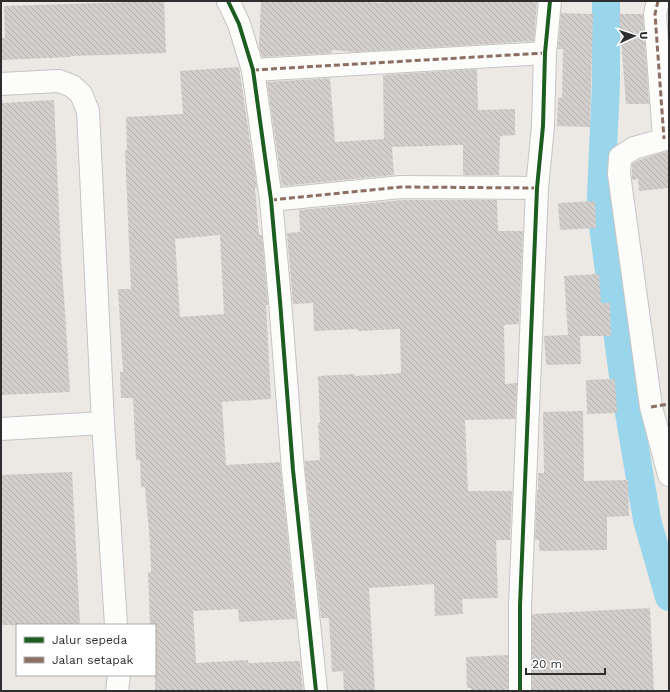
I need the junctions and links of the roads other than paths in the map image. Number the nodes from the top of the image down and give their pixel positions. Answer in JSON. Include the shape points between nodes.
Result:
{"nodes":[{"id":1,"x":228,"y":1,"type":"edge"},
{"id":2,"x":550,"y":1,"type":"edge"},
{"id":3,"x":658,"y":1,"type":"edge"},
{"id":4,"x":545,"y":53,"type":"junction"},
{"id":5,"x":253,"y":70,"type":"junction"},
{"id":6,"x":1,"y":84,"type":"edge"},
{"id":7,"x":666,"y":139,"type":"edge"},
{"id":8,"x":537,"y":188,"type":"junction"},
{"id":9,"x":271,"y":200,"type":"junction"},
{"id":10,"x":103,"y":423,"type":"junction"},
{"id":11,"x":1,"y":429,"type":"edge"},
{"id":12,"x":669,"y":475,"type":"edge"},
{"id":13,"x":116,"y":624,"type":"edge"},
{"id":14,"x":119,"y":676,"type":"edge"},
{"id":15,"x":117,"y":691,"type":"edge"},
{"id":16,"x":316,"y":691,"type":"edge"},
{"id":17,"x":520,"y":691,"type":"edge"}],
"edges":[{"from":1,"to":5,"type":"street","via":[[239,24]]},
{"from":2,"to":4,"type":"street"},
{"from":3,"to":7,"type":"street","via":[[655,14]]},
{"from":4,"to":5,"type":"street"},
{"from":4,"to":8,"type":"street","via":[[543,126]]},
{"from":5,"to":9,"type":"street"},
{"from":6,"to":10,"type":"street","via":[[60,81],[72,86],[81,94],[88,111]]},
{"from":7,"to":12,"type":"street","via":[[634,148],[620,157],[619,174],[651,407]]},
{"from":8,"to":9,"type":"street","via":[[401,187]]},
{"from":8,"to":17,"type":"street","via":[[520,606]]},
{"from":9,"to":16,"type":"street","via":[[293,470]]},
{"from":10,"to":11,"type":"street"},
{"from":10,"to":13,"type":"street"},
{"from":14,"to":15,"type":"street"}]}
